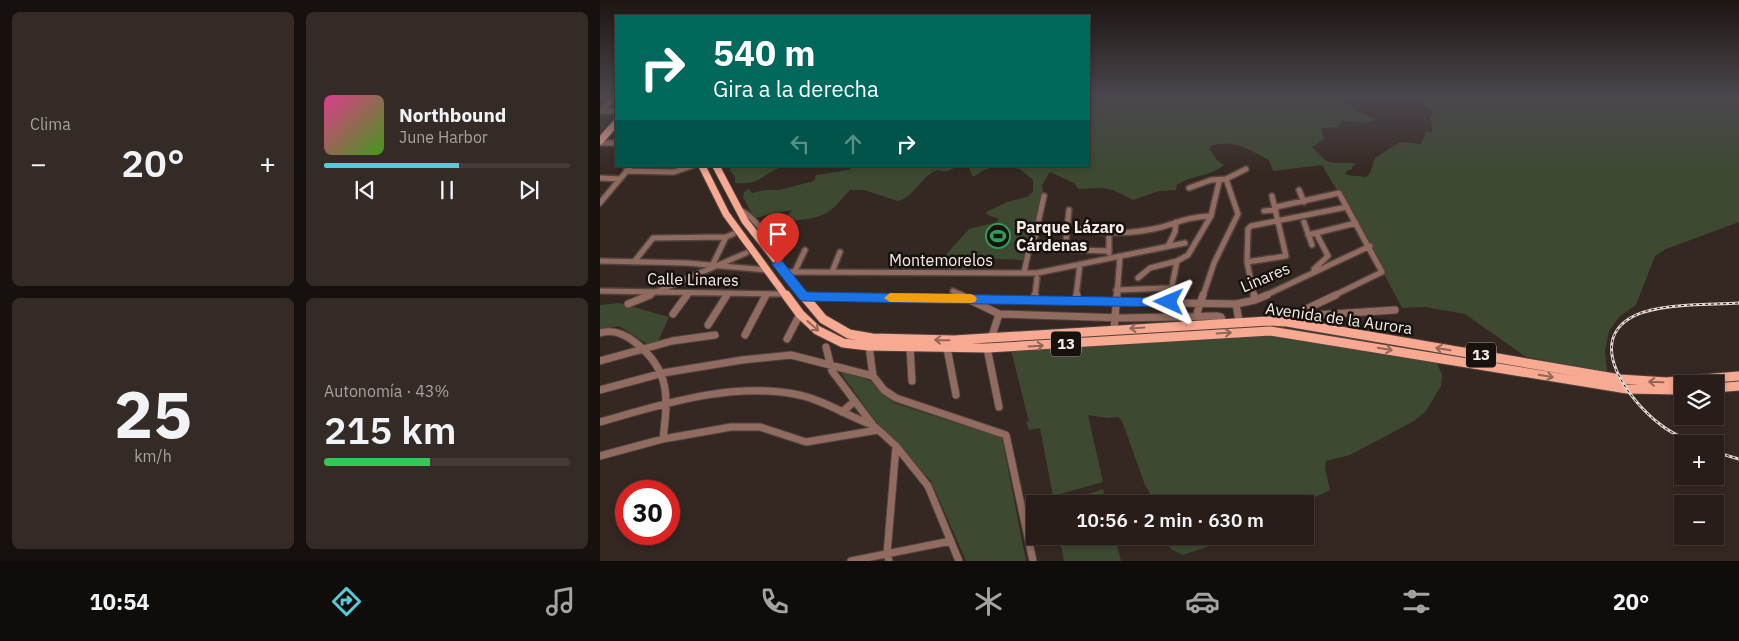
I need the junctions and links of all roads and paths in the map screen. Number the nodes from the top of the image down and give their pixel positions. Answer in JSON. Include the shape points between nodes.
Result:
{"nodes":[{"id":1,"x":615,"y":124,"type":"edge"},
{"id":2,"x":600,"y":142,"type":"edge"},
{"id":3,"x":615,"y":143,"type":"edge"},
{"id":4,"x":630,"y":167,"type":"edge"},
{"id":5,"x":689,"y":167,"type":"edge"},
{"id":6,"x":702,"y":167,"type":"edge"},
{"id":7,"x":716,"y":167,"type":"edge"},
{"id":8,"x":1246,"y":169,"type":"dead end"},
{"id":9,"x":626,"y":171,"type":"junction"},
{"id":10,"x":600,"y":178,"type":"edge"},
{"id":11,"x":620,"y":179,"type":"junction"},
{"id":12,"x":722,"y":179,"type":"junction"},
{"id":13,"x":1226,"y":179,"type":"junction"},
{"id":14,"x":1219,"y":182,"type":"dead end"},
{"id":15,"x":710,"y":183,"type":"junction"},
{"id":16,"x":1189,"y":188,"type":"dead end"},
{"id":17,"x":1299,"y":190,"type":"dead end"},
{"id":18,"x":1044,"y":196,"type":"dead end"},
{"id":19,"x":1272,"y":196,"type":"dead end"},
{"id":20,"x":1304,"y":202,"type":"junction"},
{"id":21,"x":600,"y":203,"type":"edge"},
{"id":22,"x":1347,"y":206,"type":"junction"},
{"id":23,"x":1276,"y":209,"type":"junction"},
{"id":24,"x":740,"y":210,"type":"junction"},
{"id":25,"x":1069,"y":210,"type":"dead end"},
{"id":26,"x":1264,"y":211,"type":"dead end"},
{"id":27,"x":1211,"y":216,"type":"junction"},
{"id":28,"x":1277,"y":221,"type":"junction"},
{"id":29,"x":1176,"y":222,"type":"junction"},
{"id":30,"x":1304,"y":222,"type":"dead end"},
{"id":31,"x":1356,"y":222,"type":"junction"},
{"id":32,"x":1077,"y":228,"type":"dead end"},
{"id":33,"x":1109,"y":233,"type":"junction"},
{"id":34,"x":1316,"y":233,"type":"junction"},
{"id":35,"x":733,"y":234,"type":"dead end"},
{"id":36,"x":1308,"y":234,"type":"junction"},
{"id":37,"x":726,"y":237,"type":"junction"},
{"id":38,"x":777,"y":238,"type":"dead end"},
{"id":39,"x":768,"y":241,"type":"junction"},
{"id":40,"x":1185,"y":243,"type":"dead end"},
{"id":41,"x":1312,"y":245,"type":"dead end"},
{"id":42,"x":1033,"y":246,"type":"junction"},
{"id":43,"x":1168,"y":246,"type":"junction"},
{"id":44,"x":1370,"y":246,"type":"junction"},
{"id":45,"x":1065,"y":249,"type":"junction"},
{"id":46,"x":805,"y":250,"type":"dead end"},
{"id":47,"x":840,"y":252,"type":"dead end"},
{"id":48,"x":746,"y":253,"type":"dead end"},
{"id":49,"x":1109,"y":254,"type":"junction"},
{"id":50,"x":1120,"y":256,"type":"junction"},
{"id":51,"x":600,"y":261,"type":"edge"},
{"id":52,"x":1177,"y":261,"type":"junction"},
{"id":53,"x":634,"y":262,"type":"junction"},
{"id":54,"x":1248,"y":262,"type":"junction"},
{"id":55,"x":701,"y":264,"type":"junction"},
{"id":56,"x":778,"y":264,"type":"junction"},
{"id":57,"x":1080,"y":264,"type":"junction"},
{"id":58,"x":714,"y":266,"type":"junction"},
{"id":59,"x":766,"y":270,"type":"junction"},
{"id":60,"x":795,"y":271,"type":"junction"},
{"id":61,"x":784,"y":272,"type":"junction"},
{"id":62,"x":832,"y":272,"type":"junction"},
{"id":63,"x":1024,"y":274,"type":"junction"},
{"id":64,"x":1309,"y":274,"type":"junction"},
{"id":65,"x":691,"y":277,"type":"junction"},
{"id":66,"x":1037,"y":278,"type":"dead end"},
{"id":67,"x":1138,"y":278,"type":"dead end"},
{"id":68,"x":1170,"y":288,"type":"junction"},
{"id":69,"x":1116,"y":290,"type":"junction"},
{"id":70,"x":600,"y":291,"type":"edge"},
{"id":71,"x":953,"y":291,"type":"dead end"},
{"id":72,"x":656,"y":292,"type":"junction"},
{"id":73,"x":688,"y":293,"type":"junction"},
{"id":74,"x":727,"y":294,"type":"junction"},
{"id":75,"x":766,"y":294,"type":"junction"},
{"id":76,"x":785,"y":294,"type":"junction"},
{"id":77,"x":804,"y":296,"type":"junction"},
{"id":78,"x":966,"y":299,"type":"junction"},
{"id":79,"x":1035,"y":300,"type":"junction"},
{"id":80,"x":1076,"y":300,"type":"junction"},
{"id":81,"x":1255,"y":300,"type":"junction"},
{"id":82,"x":1115,"y":302,"type":"junction"},
{"id":83,"x":1169,"y":302,"type":"junction"},
{"id":84,"x":1200,"y":303,"type":"junction"},
{"id":85,"x":628,"y":304,"type":"dead end"},
{"id":86,"x":1236,"y":304,"type":"junction"},
{"id":87,"x":1395,"y":310,"type":"dead end"},
{"id":88,"x":673,"y":314,"type":"dead end"},
{"id":89,"x":800,"y":314,"type":"junction"},
{"id":90,"x":999,"y":314,"type":"junction"},
{"id":91,"x":1196,"y":316,"type":"junction"},
{"id":92,"x":1300,"y":316,"type":"junction"},
{"id":93,"x":1114,"y":317,"type":"junction"},
{"id":94,"x":1239,"y":321,"type":"junction"},
{"id":95,"x":1223,"y":322,"type":"junction"},
{"id":96,"x":1287,"y":322,"type":"junction"},
{"id":97,"x":1203,"y":324,"type":"junction"},
{"id":98,"x":708,"y":325,"type":"dead end"},
{"id":99,"x":1179,"y":325,"type":"junction"},
{"id":100,"x":1114,"y":329,"type":"junction"},
{"id":101,"x":600,"y":332,"type":"edge"},
{"id":102,"x":1204,"y":334,"type":"junction"},
{"id":103,"x":715,"y":335,"type":"dead end"},
{"id":104,"x":745,"y":335,"type":"dead end"},
{"id":105,"x":1176,"y":335,"type":"junction"},
{"id":106,"x":787,"y":339,"type":"dead end"},
{"id":107,"x":991,"y":339,"type":"junction"},
{"id":108,"x":870,"y":342,"type":"junction"},
{"id":109,"x":826,"y":347,"type":"dead end"},
{"id":110,"x":910,"y":348,"type":"junction"},
{"id":111,"x":947,"y":348,"type":"junction"},
{"id":112,"x":987,"y":348,"type":"junction"},
{"id":113,"x":644,"y":349,"type":"junction"},
{"id":114,"x":600,"y":361,"type":"edge"},
{"id":115,"x":829,"y":365,"type":"junction"},
{"id":116,"x":663,"y":373,"type":"junction"},
{"id":117,"x":873,"y":376,"type":"junction"},
{"id":118,"x":1739,"y":376,"type":"edge"},
{"id":119,"x":912,"y":381,"type":"dead end"},
{"id":120,"x":1739,"y":386,"type":"edge"},
{"id":121,"x":1724,"y":387,"type":"edge"},
{"id":122,"x":600,"y":390,"type":"edge"},
{"id":123,"x":1674,"y":390,"type":"edge"},
{"id":124,"x":956,"y":395,"type":"dead end"},
{"id":125,"x":855,"y":401,"type":"junction"},
{"id":126,"x":668,"y":404,"type":"junction"},
{"id":127,"x":999,"y":407,"type":"dead end"},
{"id":128,"x":842,"y":412,"type":"junction"},
{"id":129,"x":600,"y":422,"type":"edge"},
{"id":130,"x":875,"y":427,"type":"junction"},
{"id":131,"x":662,"y":439,"type":"junction"},
{"id":132,"x":896,"y":446,"type":"junction"},
{"id":133,"x":600,"y":456,"type":"edge"},
{"id":134,"x":951,"y":541,"type":"junction"},
{"id":135,"x":888,"y":558,"type":"edge"},
{"id":136,"x":851,"y":561,"type":"edge"},
{"id":137,"x":959,"y":561,"type":"edge"},
{"id":138,"x":1034,"y":561,"type":"edge"}],
"edges":[{"from":1,"to":2,"type":"main road"},
{"from":2,"to":3,"type":"street"},
{"from":4,"to":9,"type":"street"},
{"from":5,"to":9,"type":"street","via":[[676,172]]},
{"from":6,"to":15,"type":"main road","number":"13"},
{"from":7,"to":12,"type":"main road","number":"13"},
{"from":8,"to":13,"type":"street"},
{"from":9,"to":11,"type":"street"},
{"from":10,"to":11,"type":"street"},
{"from":11,"to":21,"type":"street"},
{"from":12,"to":15,"type":"main road","via":[[714,179]]},
{"from":12,"to":24,"type":"main road","number":"13"},
{"from":13,"to":16,"type":"street","via":[[1211,180]]},
{"from":13,"to":84,"type":"street","via":[[1238,214],[1214,263]]},
{"from":14,"to":27,"type":"street"},
{"from":15,"to":59,"type":"main road","number":"13","via":[[726,214]]},
{"from":17,"to":20,"type":"street"},
{"from":18,"to":42,"type":"street"},
{"from":19,"to":23,"type":"street"},
{"from":20,"to":22,"type":"street","via":[[1337,193]]},
{"from":20,"to":23,"type":"street"},
{"from":22,"to":28,"type":"street"},
{"from":22,"to":31,"type":"street"},
{"from":23,"to":26,"type":"street"},
{"from":23,"to":28,"type":"street"},
{"from":24,"to":39,"type":"street","via":[[750,215]]},
{"from":24,"to":56,"type":"main road","number":"13"},
{"from":25,"to":45,"type":"street"},
{"from":27,"to":29,"type":"street"},
{"from":27,"to":52,"type":"street","via":[[1188,255]]},
{"from":28,"to":54,"type":"street","via":[[1248,229]]},
{"from":28,"to":54,"type":"street","via":[[1286,256]]},
{"from":29,"to":33,"type":"street","via":[[1152,229]]},
{"from":29,"to":43,"type":"street"},
{"from":30,"to":36,"type":"street"},
{"from":31,"to":34,"type":"street"},
{"from":31,"to":44,"type":"street"},
{"from":32,"to":33,"type":"street"},
{"from":33,"to":49,"type":"street"},
{"from":34,"to":36,"type":"street"},
{"from":34,"to":64,"type":"street","via":[[1328,256]]},
{"from":35,"to":37,"type":"street"},
{"from":36,"to":41,"type":"street"},
{"from":37,"to":53,"type":"street","via":[[652,239]]},
{"from":37,"to":58,"type":"street"},
{"from":38,"to":39,"type":"street"},
{"from":39,"to":56,"type":"street","via":[[780,258]]},
{"from":40,"to":43,"type":"street","name":"Montemorelos"},
{"from":42,"to":45,"type":"street"},
{"from":42,"to":63,"type":"street","via":[[1029,249]]},
{"from":43,"to":50,"type":"street","name":"Montemorelos"},
{"from":44,"to":64,"type":"street","name":"Linares"},
{"from":44,"to":92,"type":"street","via":[[1382,272],[1306,309]]},
{"from":45,"to":49,"type":"street"},
{"from":46,"to":60,"type":"street"},
{"from":47,"to":62,"type":"street"},
{"from":48,"to":58,"type":"street"},
{"from":49,"to":50,"type":"street","name":"Montemorelos"},
{"from":49,"to":57,"type":"street","name":"Montemorelos"},
{"from":50,"to":69,"type":"street"},
{"from":51,"to":53,"type":"street"},
{"from":52,"to":67,"type":"street","via":[[1150,268]]},
{"from":52,"to":68,"type":"street"},
{"from":53,"to":55,"type":"street"},
{"from":54,"to":81,"type":"street"},
{"from":55,"to":58,"type":"street"},
{"from":55,"to":65,"type":"street"},
{"from":56,"to":61,"type":"main road","number":"13"},
{"from":57,"to":63,"type":"street","name":"Montemorelos"},
{"from":57,"to":80,"type":"street"},
{"from":58,"to":59,"type":"street"},
{"from":58,"to":65,"type":"street"},
{"from":59,"to":76,"type":"main road","number":"13"},
{"from":60,"to":61,"type":"street","name":"Montemorelos"},
{"from":60,"to":62,"type":"street","name":"Montemorelos"},
{"from":61,"to":77,"type":"main road","number":"13"},
{"from":62,"to":63,"type":"street","name":"Montemorelos"},
{"from":64,"to":81,"type":"street","name":"Linares"},
{"from":65,"to":72,"type":"street"},
{"from":66,"to":79,"type":"street"},
{"from":68,"to":69,"type":"street"},
{"from":68,"to":83,"type":"street"},
{"from":69,"to":82,"type":"street"},
{"from":70,"to":72,"type":"street","name":"Calle Linares"},
{"from":71,"to":78,"type":"street"},
{"from":72,"to":73,"type":"street","name":"Calle Linares"},
{"from":72,"to":85,"type":"street"},
{"from":73,"to":74,"type":"street","name":"Calle Linares"},
{"from":73,"to":88,"type":"street"},
{"from":74,"to":75,"type":"street","name":"Calle Linares"},
{"from":74,"to":98,"type":"street"},
{"from":75,"to":76,"type":"street","name":"Calle Linares"},
{"from":75,"to":104,"type":"street"},
{"from":76,"to":89,"type":"main road","number":"13"},
{"from":77,"to":78,"type":"street","name":"Linares"},
{"from":77,"to":108,"type":"main road","number":"13","via":[[831,325]]},
{"from":78,"to":79,"type":"street","name":"Linares"},
{"from":78,"to":90,"type":"street"},
{"from":79,"to":80,"type":"street","name":"Linares"},
{"from":80,"to":82,"type":"street","name":"Linares"},
{"from":81,"to":86,"type":"street","name":"Linares"},
{"from":82,"to":83,"type":"street","name":"Linares"},
{"from":82,"to":93,"type":"street"},
{"from":83,"to":84,"type":"street","name":"Linares"},
{"from":84,"to":86,"type":"street","name":"Linares"},
{"from":84,"to":91,"type":"street"},
{"from":86,"to":94,"type":"street"},
{"from":87,"to":92,"type":"street"},
{"from":89,"to":106,"type":"street"},
{"from":89,"to":108,"type":"main road","number":"13","one_way":true,"via":[[834,340]]},
{"from":90,"to":93,"type":"street"},
{"from":90,"to":107,"type":"street"},
{"from":91,"to":93,"type":"street"},
{"from":91,"to":95,"type":"street","via":[[1220,317]]},
{"from":92,"to":96,"type":"street"},
{"from":93,"to":100,"type":"street"},
{"from":94,"to":95,"type":"main road","name":"Avenida de la Aurora","number":"13"},
{"from":94,"to":96,"type":"main road","name":"Avenida de la Aurora","number":"13"},
{"from":95,"to":97,"type":"main road","name":"Avenida de la Aurora","number":"13"},
{"from":118,"to":96,"type":"main road","name":"Avenida de la Aurora","number":"13","one_way":true,"via":[[1656,382],[1620,378]]},
{"from":97,"to":99,"type":"main road","name":"Avenida de la Aurora","number":"13"},
{"from":97,"to":102,"type":"main road","via":[[1199,330]]},
{"from":99,"to":100,"type":"main road","name":"Avenida de la Aurora","number":"13","one_way":true},
{"from":99,"to":105,"type":"main road","via":[[1182,331]]},
{"from":100,"to":107,"type":"main road","name":"Avenida de la Aurora","number":"13"},
{"from":101,"to":113,"type":"street","via":[[616,330]]},
{"from":102,"to":105,"type":"main road","name":"Avenida de la Aurora","number":"13"},
{"from":102,"to":123,"type":"main road","name":"Avenida de la Aurora","number":"13","one_way":true,"via":[[1285,332],[1627,389]]},
{"from":103,"to":113,"type":"street"},
{"from":112,"to":105,"type":"main road","name":"Avenida de la Aurora","number":"13","one_way":true},
{"from":107,"to":108,"type":"main road","name":"Avenida de la Aurora","number":"13","one_way":true},
{"from":108,"to":110,"type":"main road","name":"Avenida de la Aurora","number":"13"},
{"from":108,"to":117,"type":"street"},
{"from":109,"to":115,"type":"street"},
{"from":110,"to":111,"type":"main road","name":"Avenida de la Aurora","number":"13"},
{"from":110,"to":119,"type":"street"},
{"from":111,"to":112,"type":"main road","name":"Avenida de la Aurora","number":"13"},
{"from":111,"to":124,"type":"street"},
{"from":112,"to":127,"type":"street"},
{"from":113,"to":114,"type":"street"},
{"from":113,"to":116,"type":"street"},
{"from":115,"to":116,"type":"street","via":[[788,355]]},
{"from":115,"to":117,"type":"street"},
{"from":115,"to":125,"type":"street"},
{"from":116,"to":122,"type":"street"},
{"from":116,"to":126,"type":"street"},
{"from":117,"to":138,"type":"street","via":[[884,390],[896,398],[1006,436]]},
{"from":120,"to":121,"type":"main road"},
{"from":125,"to":128,"type":"street"},
{"from":125,"to":130,"type":"street"},
{"from":126,"to":128,"type":"street","via":[[734,392],[765,391],[800,396]]},
{"from":126,"to":129,"type":"street"},
{"from":126,"to":131,"type":"street"},
{"from":128,"to":130,"type":"street"},
{"from":130,"to":131,"type":"street","via":[[806,442],[760,427],[720,428]]},
{"from":130,"to":132,"type":"street"},
{"from":131,"to":133,"type":"street"},
{"from":132,"to":134,"type":"street","via":[[930,490]]},
{"from":132,"to":135,"type":"street"},
{"from":134,"to":135,"type":"street"},
{"from":134,"to":137,"type":"street"},
{"from":135,"to":136,"type":"street"}]}
